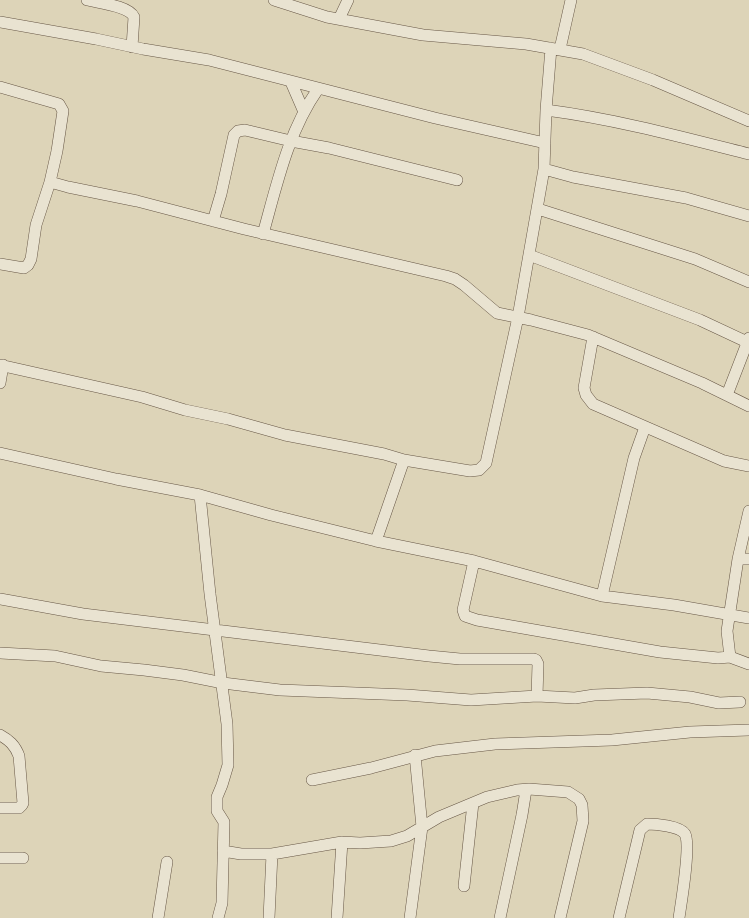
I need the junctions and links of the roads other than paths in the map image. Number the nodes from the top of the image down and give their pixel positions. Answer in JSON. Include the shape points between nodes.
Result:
{"nodes":[{"id":1,"x":87,"y":0,"type":"edge"},
{"id":2,"x":274,"y":0,"type":"edge"},
{"id":3,"x":348,"y":0,"type":"edge"},
{"id":4,"x":571,"y":0,"type":"edge"},
{"id":5,"x":339,"y":19,"type":"junction"},
{"id":6,"x":0,"y":22,"type":"edge"},
{"id":7,"x":132,"y":47,"type":"junction"},
{"id":8,"x":555,"y":49,"type":"junction"},
{"id":9,"x":291,"y":82,"type":"junction"},
{"id":10,"x":0,"y":87,"type":"edge"},
{"id":11,"x":318,"y":89,"type":"junction"},
{"id":12,"x":546,"y":110,"type":"junction"},
{"id":13,"x":304,"y":112,"type":"junction"},
{"id":14,"x":749,"y":121,"type":"edge"},
{"id":15,"x":291,"y":142,"type":"junction"},
{"id":16,"x":545,"y":143,"type":"junction"},
{"id":17,"x":749,"y":154,"type":"edge"},
{"id":18,"x":544,"y":169,"type":"junction"},
{"id":19,"x":457,"y":180,"type":"dead end"},
{"id":20,"x":50,"y":182,"type":"junction"},
{"id":21,"x":538,"y":209,"type":"junction"},
{"id":22,"x":749,"y":216,"type":"edge"},
{"id":23,"x":213,"y":221,"type":"junction"},
{"id":24,"x":263,"y":234,"type":"junction"},
{"id":25,"x":529,"y":255,"type":"junction"},
{"id":26,"x":0,"y":264,"type":"edge"},
{"id":27,"x":749,"y":282,"type":"edge"},
{"id":28,"x":518,"y":317,"type":"junction"},
{"id":29,"x":593,"y":338,"type":"junction"},
{"id":30,"x":748,"y":340,"type":"edge"},
{"id":31,"x":1,"y":365,"type":"edge"},
{"id":32,"x":0,"y":383,"type":"edge"},
{"id":33,"x":727,"y":395,"type":"junction"},
{"id":34,"x":749,"y":406,"type":"edge"},
{"id":35,"x":645,"y":427,"type":"junction"},
{"id":36,"x":0,"y":453,"type":"edge"},
{"id":37,"x":404,"y":460,"type":"junction"},
{"id":38,"x":749,"y":466,"type":"edge"},
{"id":39,"x":200,"y":495,"type":"junction"},
{"id":40,"x":749,"y":511,"type":"edge"},
{"id":41,"x":376,"y":541,"type":"junction"},
{"id":42,"x":743,"y":559,"type":"edge"},
{"id":43,"x":474,"y":561,"type":"junction"},
{"id":44,"x":602,"y":596,"type":"junction"},
{"id":45,"x":0,"y":600,"type":"edge"},
{"id":46,"x":729,"y":614,"type":"junction"},
{"id":47,"x":749,"y":618,"type":"edge"},
{"id":48,"x":216,"y":630,"type":"junction"},
{"id":49,"x":0,"y":653,"type":"edge"},
{"id":50,"x":730,"y":657,"type":"junction"},
{"id":51,"x":749,"y":664,"type":"edge"},
{"id":52,"x":223,"y":683,"type":"junction"},
{"id":53,"x":537,"y":696,"type":"junction"},
{"id":54,"x":740,"y":702,"type":"dead end"},
{"id":55,"x":749,"y":730,"type":"edge"},
{"id":56,"x":0,"y":735,"type":"edge"},
{"id":57,"x":415,"y":755,"type":"junction"},
{"id":58,"x":312,"y":780,"type":"dead end"},
{"id":59,"x":526,"y":790,"type":"junction"},
{"id":60,"x":473,"y":802,"type":"junction"},
{"id":61,"x":0,"y":808,"type":"edge"},
{"id":62,"x":422,"y":826,"type":"junction"},
{"id":63,"x":342,"y":842,"type":"junction"},
{"id":64,"x":223,"y":851,"type":"junction"},
{"id":65,"x":272,"y":854,"type":"junction"},
{"id":66,"x":0,"y":858,"type":"edge"},
{"id":67,"x":23,"y":858,"type":"dead end"},
{"id":68,"x":167,"y":862,"type":"dead end"},
{"id":69,"x":464,"y":886,"type":"dead end"},
{"id":70,"x":158,"y":918,"type":"edge"},
{"id":71,"x":218,"y":918,"type":"edge"},
{"id":72,"x":270,"y":918,"type":"edge"},
{"id":73,"x":337,"y":918,"type":"edge"},
{"id":74,"x":410,"y":918,"type":"edge"},
{"id":75,"x":500,"y":918,"type":"edge"},
{"id":76,"x":560,"y":918,"type":"edge"},
{"id":77,"x":619,"y":918,"type":"edge"},
{"id":78,"x":679,"y":918,"type":"edge"}],
"edges":[{"from":1,"to":7,"type":"street","via":[[122,8],[132,13]]},
{"from":2,"to":5,"type":"street"},
{"from":3,"to":5,"type":"street"},
{"from":4,"to":8,"type":"street"},
{"from":5,"to":8,"type":"street","via":[[423,34]]},
{"from":6,"to":7,"type":"street"},
{"from":7,"to":9,"type":"street","via":[[209,60]]},
{"from":8,"to":12,"type":"street"},
{"from":8,"to":14,"type":"street","via":[[583,54],[653,80]]},
{"from":9,"to":11,"type":"street"},
{"from":9,"to":13,"type":"street"},
{"from":10,"to":20,"type":"street","via":[[59,104],[63,111]]},
{"from":11,"to":13,"type":"street"},
{"from":11,"to":16,"type":"street"},
{"from":12,"to":16,"type":"street"},
{"from":12,"to":17,"type":"street","via":[[648,129]]},
{"from":13,"to":15,"type":"street"},
{"from":15,"to":19,"type":"street","via":[[336,150]]},
{"from":15,"to":23,"type":"street","via":[[245,130],[234,135]]},
{"from":15,"to":24,"type":"street"},
{"from":16,"to":18,"type":"street"},
{"from":18,"to":21,"type":"street"},
{"from":18,"to":22,"type":"street","via":[[573,177],[686,198]]},
{"from":20,"to":23,"type":"street"},
{"from":20,"to":26,"type":"street","via":[[36,225],[31,260],[22,268]]},
{"from":21,"to":25,"type":"street"},
{"from":21,"to":27,"type":"street","via":[[695,259]]},
{"from":23,"to":24,"type":"street"},
{"from":24,"to":28,"type":"street","via":[[446,276],[464,285],[497,313]]},
{"from":25,"to":28,"type":"street"},
{"from":25,"to":30,"type":"street"},
{"from":28,"to":29,"type":"street"},
{"from":28,"to":37,"type":"street","via":[[486,463],[480,470],[470,471]]},
{"from":29,"to":33,"type":"street"},
{"from":29,"to":35,"type":"street","via":[[584,388],[586,396],[594,404]]},
{"from":30,"to":33,"type":"street"},
{"from":31,"to":32,"type":"street"},
{"from":31,"to":37,"type":"street","via":[[142,397],[285,435]]},
{"from":33,"to":34,"type":"street"},
{"from":35,"to":38,"type":"street","via":[[724,461]]},
{"from":35,"to":44,"type":"street","via":[[634,458]]},
{"from":36,"to":39,"type":"street"},
{"from":37,"to":41,"type":"street"},
{"from":39,"to":41,"type":"street"},
{"from":39,"to":48,"type":"street"},
{"from":40,"to":42,"type":"street"},
{"from":41,"to":43,"type":"street"},
{"from":42,"to":46,"type":"street"},
{"from":43,"to":44,"type":"street"},
{"from":43,"to":50,"type":"street","via":[[462,610],[465,616],[660,652]]},
{"from":44,"to":46,"type":"street"},
{"from":45,"to":48,"type":"street","via":[[83,614]]},
{"from":46,"to":47,"type":"street"},
{"from":46,"to":50,"type":"street","via":[[727,631]]},
{"from":48,"to":52,"type":"street"},
{"from":48,"to":53,"type":"street","via":[[460,659],[534,659],[538,664]]},
{"from":49,"to":52,"type":"street","via":[[55,656],[102,666],[183,675]]},
{"from":50,"to":51,"type":"street"},
{"from":52,"to":53,"type":"street","via":[[280,690],[471,700]]},
{"from":52,"to":64,"type":"street","via":[[228,759],[217,797],[218,811],[224,822]]},
{"from":53,"to":54,"type":"street","via":[[575,698],[647,693],[719,703]]},
{"from":55,"to":57,"type":"street","via":[[690,732],[612,740],[495,744]]},
{"from":56,"to":61,"type":"street","via":[[11,742],[19,756],[23,803],[19,808]]},
{"from":57,"to":58,"type":"street","via":[[370,768]]},
{"from":57,"to":62,"type":"street"},
{"from":59,"to":60,"type":"street"},
{"from":59,"to":75,"type":"street"},
{"from":59,"to":76,"type":"street","via":[[568,792],[579,799],[582,805],[583,821]]},
{"from":60,"to":62,"type":"street"},
{"from":60,"to":69,"type":"street"},
{"from":62,"to":63,"type":"street","via":[[407,836],[391,841]]},
{"from":62,"to":74,"type":"street"},
{"from":63,"to":65,"type":"street"},
{"from":63,"to":73,"type":"street"},
{"from":64,"to":65,"type":"street"},
{"from":64,"to":71,"type":"street","via":[[222,903]]},
{"from":65,"to":72,"type":"street"},
{"from":66,"to":67,"type":"street"},
{"from":68,"to":70,"type":"street"},
{"from":77,"to":78,"type":"street","via":[[640,830],[647,824],[682,831],[686,836]]}]}
